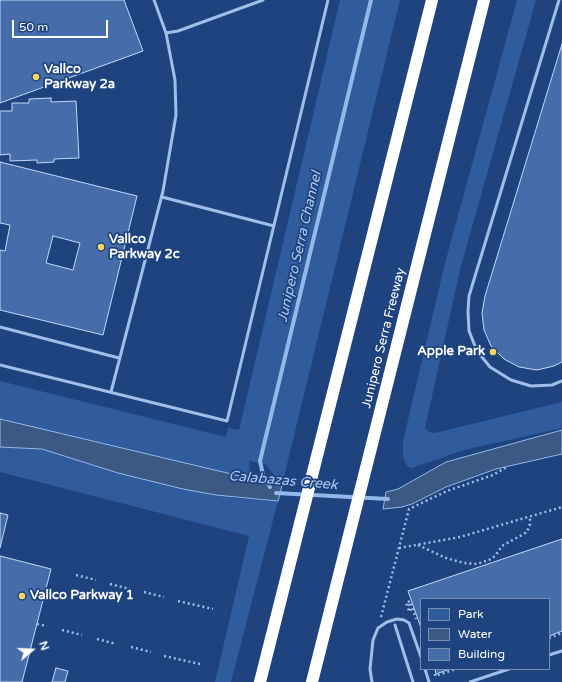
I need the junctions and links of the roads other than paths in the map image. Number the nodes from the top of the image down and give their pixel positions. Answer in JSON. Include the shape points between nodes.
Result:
{"nodes":[{"id":1,"x":154,"y":0,"type":"edge"},
{"id":2,"x":263,"y":0,"type":"edge"},
{"id":3,"x":328,"y":0,"type":"edge"},
{"id":4,"x":432,"y":0,"type":"edge"},
{"id":5,"x":484,"y":0,"type":"edge"},
{"id":6,"x":559,"y":0,"type":"edge"},
{"id":7,"x":166,"y":33,"type":"junction"},
{"id":8,"x":162,"y":197,"type":"junction"},
{"id":9,"x":274,"y":226,"type":"junction"},
{"id":10,"x":0,"y":327,"type":"edge"},
{"id":11,"x":119,"y":358,"type":"junction"},
{"id":12,"x":0,"y":365,"type":"edge"},
{"id":13,"x":562,"y":381,"type":"edge"},
{"id":14,"x":111,"y":392,"type":"junction"},
{"id":15,"x":395,"y":626,"type":"dead end"},
{"id":16,"x":562,"y":651,"type":"edge"},
{"id":17,"x":420,"y":654,"type":"edge"},
{"id":18,"x":550,"y":655,"type":"edge"},
{"id":19,"x":425,"y":670,"type":"edge"},
{"id":20,"x":505,"y":670,"type":"edge"},
{"id":21,"x":260,"y":682,"type":"edge"},
{"id":22,"x":312,"y":682,"type":"edge"},
{"id":23,"x":372,"y":682,"type":"edge"},
{"id":24,"x":413,"y":682,"type":"edge"},
{"id":25,"x":429,"y":682,"type":"edge"},
{"id":26,"x":470,"y":682,"type":"edge"}],
"edges":[{"from":1,"to":7,"type":"lane"},
{"from":2,"to":7,"type":"lane"},
{"from":3,"to":9,"type":"lane"},
{"from":4,"to":21,"type":"highway"},
{"from":5,"to":22,"type":"highway","name":"Junipero Serra Freeway"},
{"from":6,"to":13,"type":"lane","via":[[469,296],[468,311],[470,332],[477,351],[490,367],[511,380],[531,386],[552,385]]},
{"from":7,"to":8,"type":"lane","via":[[175,80],[176,115]]},
{"from":8,"to":9,"type":"lane"},
{"from":8,"to":11,"type":"lane"},
{"from":9,"to":14,"type":"lane","via":[[227,421]]},
{"from":10,"to":11,"type":"lane"},
{"from":11,"to":14,"type":"lane"},
{"from":12,"to":14,"type":"lane"},
{"from":15,"to":24,"type":"lane"},
{"from":16,"to":18,"type":"lane"},
{"from":17,"to":23,"type":"lane","via":[[408,623],[397,619],[387,622],[378,628],[373,640],[370,660]]},
{"from":19,"to":25,"type":"lane"},
{"from":20,"to":26,"type":"lane"}]}
